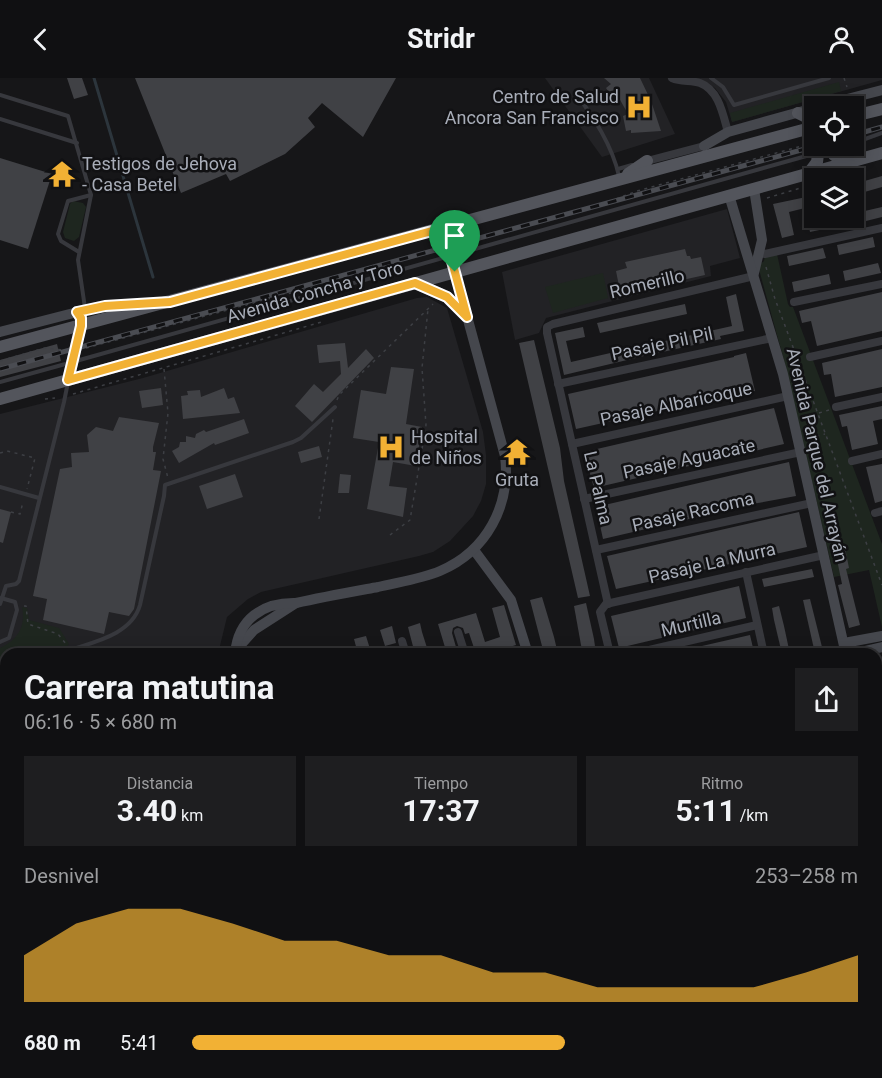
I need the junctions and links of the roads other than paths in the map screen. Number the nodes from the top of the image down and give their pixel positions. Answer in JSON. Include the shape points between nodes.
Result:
{"nodes":[{"id":1,"x":672,"y":78,"type":"edge"},
{"id":2,"x":711,"y":78,"type":"edge"},
{"id":3,"x":826,"y":78,"type":"edge"},
{"id":4,"x":882,"y":90,"type":"edge"},
{"id":5,"x":575,"y":92,"type":"dead end"},
{"id":6,"x":0,"y":95,"type":"edge"},
{"id":7,"x":862,"y":96,"type":"edge"},
{"id":8,"x":882,"y":109,"type":"edge"},
{"id":9,"x":804,"y":110,"type":"edge"},
{"id":10,"x":798,"y":112,"type":"junction"},
{"id":11,"x":864,"y":114,"type":"edge"},
{"id":12,"x":804,"y":116,"type":"edge"},
{"id":13,"x":0,"y":119,"type":"edge"},
{"id":14,"x":804,"y":129,"type":"edge"},
{"id":15,"x":728,"y":132,"type":"junction"},
{"id":16,"x":882,"y":133,"type":"edge"},
{"id":17,"x":864,"y":139,"type":"edge"},
{"id":18,"x":76,"y":143,"type":"junction"},
{"id":19,"x":704,"y":146,"type":"joint"},
{"id":20,"x":882,"y":153,"type":"edge"},
{"id":21,"x":804,"y":154,"type":"edge"},
{"id":22,"x":836,"y":156,"type":"edge"},
{"id":23,"x":680,"y":160,"type":"junction"},
{"id":24,"x":647,"y":161,"type":"joint"},
{"id":25,"x":846,"y":163,"type":"junction"},
{"id":26,"x":835,"y":168,"type":"edge"},
{"id":27,"x":619,"y":174,"type":"junction"},
{"id":28,"x":804,"y":181,"type":"edge"},
{"id":29,"x":755,"y":194,"type":"junction"},
{"id":30,"x":92,"y":195,"type":"junction"},
{"id":31,"x":729,"y":195,"type":"junction"},
{"id":32,"x":443,"y":228,"type":"junction"},
{"id":33,"x":882,"y":228,"type":"edge"},
{"id":34,"x":79,"y":252,"type":"junction"},
{"id":35,"x":762,"y":254,"type":"junction"},
{"id":36,"x":451,"y":257,"type":"junction"},
{"id":37,"x":455,"y":272,"type":"junction"},
{"id":38,"x":753,"y":276,"type":"junction"},
{"id":39,"x":415,"y":283,"type":"junction"},
{"id":40,"x":882,"y":284,"type":"edge"},
{"id":41,"x":170,"y":302,"type":"junction"},
{"id":42,"x":794,"y":302,"type":"dead end"},
{"id":43,"x":81,"y":311,"type":"junction"},
{"id":44,"x":467,"y":317,"type":"junction"},
{"id":45,"x":81,"y":326,"type":"junction"},
{"id":46,"x":549,"y":326,"type":"joint"},
{"id":47,"x":0,"y":332,"type":"edge"},
{"id":48,"x":772,"y":338,"type":"junction"},
{"id":49,"x":882,"y":341,"type":"edge"},
{"id":50,"x":0,"y":347,"type":"edge"},
{"id":51,"x":74,"y":357,"type":"junction"},
{"id":52,"x":810,"y":357,"type":"dead end"},
{"id":53,"x":68,"y":380,"type":"junction"},
{"id":54,"x":0,"y":382,"type":"edge"},
{"id":55,"x":558,"y":384,"type":"junction"},
{"id":56,"x":788,"y":396,"type":"junction"},
{"id":57,"x":882,"y":397,"type":"edge"},
{"id":58,"x":0,"y":399,"type":"edge"},
{"id":59,"x":335,"y":407,"type":"road end"},
{"id":60,"x":836,"y":407,"type":"dead end"},
{"id":61,"x":572,"y":444,"type":"junction"},
{"id":62,"x":799,"y":446,"type":"junction"},
{"id":63,"x":882,"y":454,"type":"edge"},
{"id":64,"x":852,"y":461,"type":"dead end"},
{"id":65,"x":0,"y":487,"type":"edge"},
{"id":66,"x":39,"y":498,"type":"junction"},
{"id":67,"x":584,"y":499,"type":"junction"},
{"id":68,"x":812,"y":503,"type":"junction"},
{"id":69,"x":474,"y":550,"type":"junction"},
{"id":70,"x":599,"y":550,"type":"junction"},
{"id":71,"x":824,"y":555,"type":"junction"},
{"id":72,"x":746,"y":572,"type":"junction"},
{"id":73,"x":1,"y":598,"type":"edge"},
{"id":74,"x":0,"y":604,"type":"edge"},
{"id":75,"x":608,"y":604,"type":"junction"},
{"id":76,"x":757,"y":625,"type":"junction"},
{"id":77,"x":458,"y":632,"type":"dead end"},
{"id":78,"x":882,"y":636,"type":"edge"},
{"id":79,"x":402,"y":641,"type":"dead end"},
{"id":80,"x":0,"y":642,"type":"edge"},
{"id":81,"x":77,"y":648,"type":"edge"},
{"id":82,"x":236,"y":648,"type":"edge"},
{"id":83,"x":404,"y":648,"type":"edge"},
{"id":84,"x":463,"y":648,"type":"edge"},
{"id":85,"x":523,"y":648,"type":"edge"},
{"id":86,"x":609,"y":648,"type":"edge"},
{"id":87,"x":658,"y":648,"type":"edge"},
{"id":88,"x":763,"y":648,"type":"edge"},
{"id":89,"x":845,"y":648,"type":"edge"},
{"id":90,"x":848,"y":648,"type":"edge"}],
"edges":[{"from":1,"to":15,"type":"street","via":[[698,82],[712,91]]},
{"from":2,"to":3,"type":"lane","via":[[723,87],[734,105]]},
{"from":4,"to":7,"type":"street"},
{"from":5,"to":27,"type":"lane","via":[[602,133]]},
{"from":6,"to":18,"type":"lane","via":[[68,116]]},
{"from":8,"to":11,"type":"main road"},
{"from":9,"to":10,"type":"street"},
{"from":10,"to":12,"type":"main road"},
{"from":10,"to":15,"type":"street"},
{"from":13,"to":18,"type":"lane"},
{"from":14,"to":23,"type":"main road","name":"Avenida Concha y Toro"},
{"from":15,"to":19,"type":"street"},
{"from":16,"to":17,"type":"lane"},
{"from":18,"to":30,"type":"lane"},
{"from":19,"to":23,"type":"main road"},
{"from":20,"to":25,"type":"main road","name":"Avenida Concha y Toro"},
{"from":21,"to":36,"type":"lane"},
{"from":22,"to":25,"type":"main road"},
{"from":23,"to":24,"type":"street"},
{"from":23,"to":27,"type":"main road","name":"Avenida Concha y Toro"},
{"from":24,"to":27,"type":"main road"},
{"from":25,"to":26,"type":"main road","name":"Avenida Concha y Toro"},
{"from":27,"to":32,"type":"main road","name":"Avenida Concha y Toro"},
{"from":28,"to":29,"type":"main road","name":"Avenida Concha y Toro"},
{"from":29,"to":31,"type":"main road","name":"Avenida Concha y Toro"},
{"from":29,"to":35,"type":"street"},
{"from":30,"to":34,"type":"lane"},
{"from":30,"to":34,"type":"lane","via":[[68,201],[58,234],[61,241]]},
{"from":31,"to":37,"type":"main road","name":"Avenida Concha y Toro"},
{"from":31,"to":38,"type":"street","name":"Avenida Parque del Arrayán"},
{"from":32,"to":36,"type":"street"},
{"from":32,"to":41,"type":"main road","name":"Avenida Concha y Toro"},
{"from":33,"to":35,"type":"street"},
{"from":34,"to":43,"type":"lane"},
{"from":35,"to":38,"type":"street"},
{"from":36,"to":37,"type":"street"},
{"from":36,"to":51,"type":"lane"},
{"from":37,"to":39,"type":"main road","name":"Avenida Concha y Toro"},
{"from":37,"to":44,"type":"street"},
{"from":38,"to":46,"type":"street","name":"Romerillo"},
{"from":38,"to":48,"type":"street","name":"Avenida Parque del Arrayán"},
{"from":39,"to":44,"type":"main road","via":[[447,297]]},
{"from":39,"to":53,"type":"main road","name":"Avenida Concha y Toro"},
{"from":40,"to":42,"type":"street"},
{"from":41,"to":43,"type":"street"},
{"from":41,"to":45,"type":"main road","name":"Avenida Concha y Toro"},
{"from":43,"to":45,"type":"main road"},
{"from":43,"to":47,"type":"street"},
{"from":44,"to":69,"type":"street","via":[[507,467],[500,511]]},
{"from":45,"to":50,"type":"main road","name":"Avenida Concha y Toro"},
{"from":45,"to":51,"type":"main road"},
{"from":46,"to":55,"type":"street","name":"La Palma","via":[[547,333]]},
{"from":48,"to":55,"type":"street","name":"Pasaje Pil Pil"},
{"from":48,"to":56,"type":"street","name":"Avenida Parque del Arrayán"},
{"from":49,"to":52,"type":"street"},
{"from":51,"to":53,"type":"main road"},
{"from":51,"to":54,"type":"lane"},
{"from":53,"to":58,"type":"main road","name":"Avenida Concha y Toro"},
{"from":53,"to":66,"type":"lane"},
{"from":55,"to":61,"type":"street","name":"La Palma"},
{"from":56,"to":61,"type":"street","name":"Pasaje Albaricoque"},
{"from":56,"to":62,"type":"street","name":"Avenida Parque del Arrayán"},
{"from":57,"to":60,"type":"street"},
{"from":59,"to":81,"type":"lane","via":[[293,442],[164,487],[136,617],[114,634]]},
{"from":61,"to":67,"type":"street","name":"La Palma"},
{"from":62,"to":67,"type":"street","name":"Pasaje Aguacate"},
{"from":62,"to":68,"type":"street","name":"Avenida Parque del Arrayán"},
{"from":63,"to":64,"type":"street"},
{"from":65,"to":66,"type":"lane"},
{"from":66,"to":73,"type":"lane","via":[[19,581],[6,586]]},
{"from":67,"to":70,"type":"street","name":"La Palma"},
{"from":68,"to":70,"type":"street","name":"Pasaje Racoma"},
{"from":68,"to":71,"type":"street","name":"Avenida Parque del Arrayán"},
{"from":69,"to":82,"type":"street","via":[[451,566],[428,575],[272,606],[248,619]]},
{"from":69,"to":85,"type":"street","via":[[511,600]]},
{"from":70,"to":75,"type":"street","name":"La Palma"},
{"from":71,"to":72,"type":"street","name":"Pasaje La Murra"},
{"from":71,"to":89,"type":"street","name":"Avenida Parque del Arrayán"},
{"from":72,"to":75,"type":"street","name":"Pasaje La Murra"},
{"from":72,"to":76,"type":"street"},
{"from":73,"to":74,"type":"lane"},
{"from":73,"to":80,"type":"lane","via":[[17,606],[9,638]]},
{"from":75,"to":86,"type":"street","name":"La Palma","via":[[600,612]]},
{"from":76,"to":87,"type":"street","name":"Murtilla"},
{"from":76,"to":88,"type":"street"},
{"from":77,"to":84,"type":"street"},
{"from":78,"to":90,"type":"street"},
{"from":79,"to":83,"type":"street"}]}
